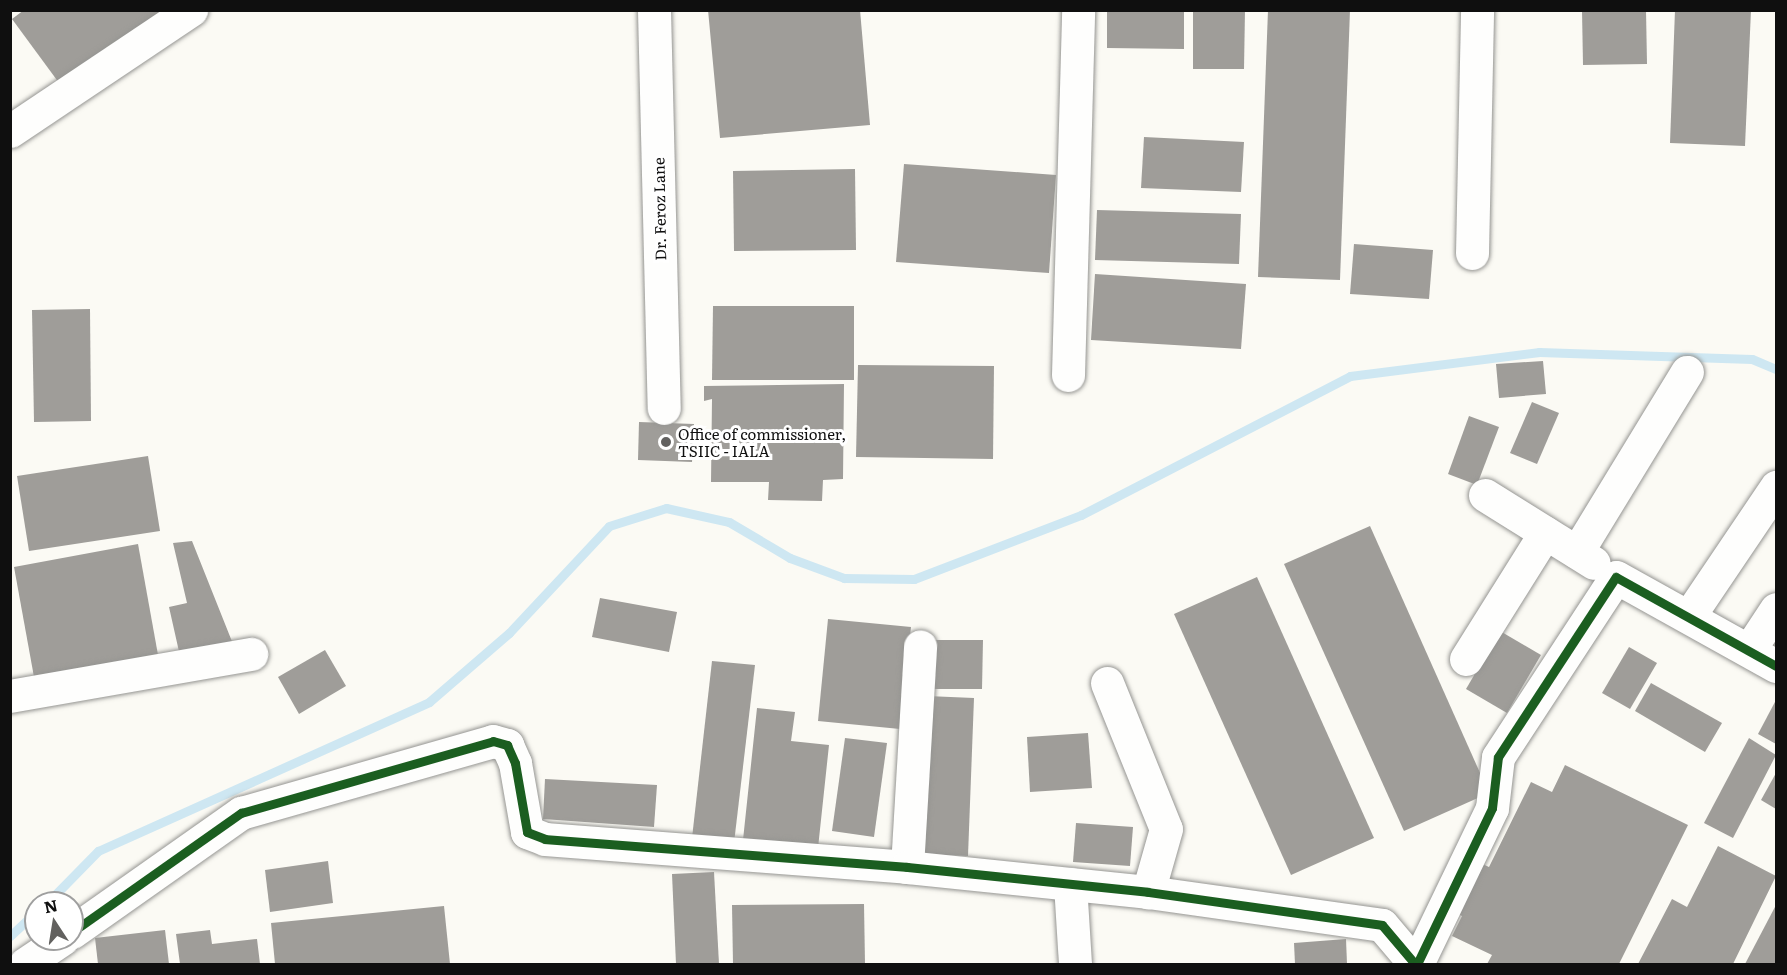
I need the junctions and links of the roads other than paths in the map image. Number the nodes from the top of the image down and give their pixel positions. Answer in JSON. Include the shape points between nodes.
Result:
{"nodes":[{"id":1,"x":191,"y":10,"type":"edge"},
{"id":2,"x":654,"y":10,"type":"edge"},
{"id":3,"x":1078,"y":10,"type":"edge"},
{"id":4,"x":1477,"y":10,"type":"edge"},
{"id":5,"x":10,"y":131,"type":"edge"},
{"id":6,"x":1472,"y":253,"type":"dead end"},
{"id":7,"x":1687,"y":372,"type":"dead end"},
{"id":8,"x":1068,"y":375,"type":"dead end"},
{"id":9,"x":664,"y":408,"type":"dead end"},
{"id":10,"x":1776,"y":487,"type":"edge"},
{"id":11,"x":1485,"y":495,"type":"dead end"},
{"id":12,"x":1545,"y":533,"type":"junction"},
{"id":13,"x":1577,"y":552,"type":"junction"},
{"id":14,"x":1616,"y":577,"type":"junction"},
{"id":15,"x":1776,"y":609,"type":"edge"},
{"id":16,"x":1689,"y":616,"type":"junction"},
{"id":17,"x":920,"y":646,"type":"dead end"},
{"id":18,"x":251,"y":654,"type":"dead end"},
{"id":19,"x":1763,"y":658,"type":"edge"},
{"id":20,"x":1466,"y":660,"type":"dead end"},
{"id":21,"x":1107,"y":683,"type":"dead end"},
{"id":22,"x":10,"y":696,"type":"edge"},
{"id":23,"x":907,"y":867,"type":"junction"},
{"id":24,"x":1070,"y":884,"type":"junction"},
{"id":25,"x":1148,"y":892,"type":"junction"},
{"id":26,"x":84,"y":924,"type":"edge"},
{"id":27,"x":44,"y":951,"type":"edge"},
{"id":28,"x":25,"y":964,"type":"edge"},
{"id":29,"x":1075,"y":964,"type":"edge"},
{"id":30,"x":1416,"y":964,"type":"edge"}],
"edges":[{"from":1,"to":5,"type":"street"},
{"from":2,"to":9,"type":"street","name":"Dr. Feroz Lane"},
{"from":3,"to":8,"type":"street"},
{"from":4,"to":6,"type":"street"},
{"from":7,"to":13,"type":"street"},
{"from":10,"to":16,"type":"street"},
{"from":11,"to":12,"type":"street"},
{"from":12,"to":13,"type":"street"},
{"from":12,"to":20,"type":"street"},
{"from":13,"to":14,"type":"street"},
{"from":14,"to":16,"type":"street"},
{"from":14,"to":30,"type":"street","via":[[1498,757],[1492,808]]},
{"from":15,"to":19,"type":"street"},
{"from":16,"to":19,"type":"street"},
{"from":17,"to":23,"type":"street"},
{"from":18,"to":22,"type":"street"},
{"from":21,"to":25,"type":"street","via":[[1166,829]]},
{"from":23,"to":24,"type":"street"},
{"from":23,"to":26,"type":"street","via":[[545,839],[527,832],[515,762],[507,745],[493,741],[241,813]]},
{"from":24,"to":25,"type":"street"},
{"from":24,"to":29,"type":"street"},
{"from":25,"to":30,"type":"street","via":[[1382,925]]},
{"from":27,"to":28,"type":"street"}]}
